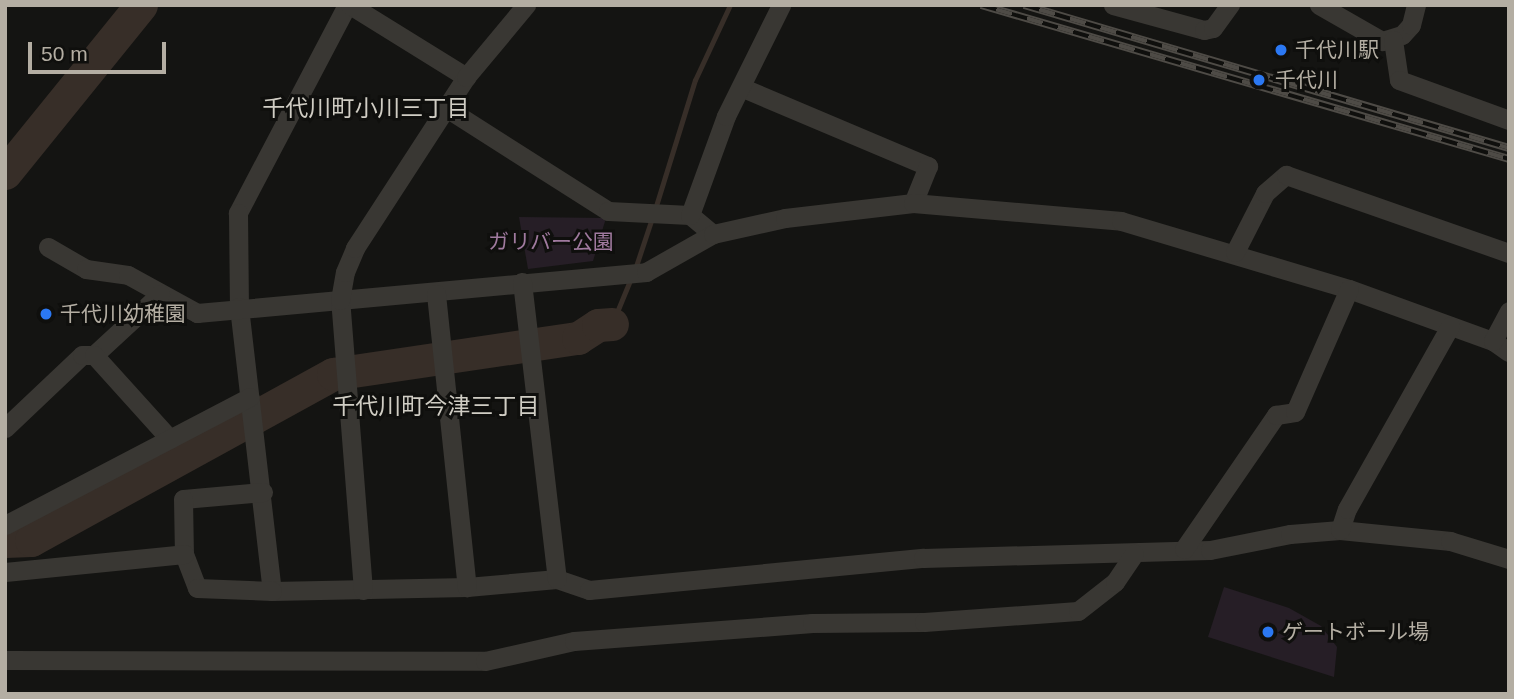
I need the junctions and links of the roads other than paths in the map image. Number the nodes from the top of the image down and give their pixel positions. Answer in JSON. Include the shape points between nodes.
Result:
{"nodes":[{"id":1,"x":348,"y":5,"type":"edge"},
{"id":2,"x":526,"y":5,"type":"edge"},
{"id":3,"x":780,"y":5,"type":"edge"},
{"id":4,"x":1113,"y":5,"type":"edge"},
{"id":5,"x":1230,"y":5,"type":"edge"},
{"id":6,"x":1319,"y":5,"type":"edge"},
{"id":7,"x":1416,"y":5,"type":"edge"},
{"id":8,"x":1151,"y":11,"type":"edge"},
{"id":9,"x":1393,"y":40,"type":"junction"},
{"id":10,"x":466,"y":77,"type":"junction"},
{"id":11,"x":743,"y":88,"type":"junction"},
{"id":12,"x":448,"y":109,"type":"junction"},
{"id":13,"x":1509,"y":120,"type":"edge"},
{"id":14,"x":913,"y":203,"type":"junction"},
{"id":15,"x":690,"y":215,"type":"junction"},
{"id":16,"x":713,"y":234,"type":"junction"},
{"id":17,"x":48,"y":247,"type":"dead end"},
{"id":18,"x":1235,"y":252,"type":"junction"},
{"id":19,"x":1509,"y":253,"type":"edge"},
{"id":20,"x":522,"y":282,"type":"junction"},
{"id":21,"x":1349,"y":289,"type":"junction"},
{"id":22,"x":160,"y":294,"type":"junction"},
{"id":23,"x":436,"y":295,"type":"junction"},
{"id":24,"x":340,"y":300,"type":"junction"},
{"id":25,"x":239,"y":307,"type":"junction"},
{"id":26,"x":1509,"y":311,"type":"edge"},
{"id":27,"x":1450,"y":326,"type":"junction"},
{"id":28,"x":1501,"y":346,"type":"edge"},
{"id":29,"x":94,"y":355,"type":"junction"},
{"id":30,"x":250,"y":397,"type":"junction"},
{"id":31,"x":5,"y":428,"type":"edge"},
{"id":32,"x":170,"y":439,"type":"junction"},
{"id":33,"x":263,"y":492,"type":"junction"},
{"id":34,"x":5,"y":525,"type":"edge"},
{"id":35,"x":1340,"y":530,"type":"junction"},
{"id":36,"x":1184,"y":549,"type":"junction"},
{"id":37,"x":184,"y":554,"type":"junction"},
{"id":38,"x":1134,"y":554,"type":"junction"},
{"id":39,"x":1509,"y":559,"type":"edge"},
{"id":40,"x":5,"y":572,"type":"edge"},
{"id":41,"x":557,"y":579,"type":"junction"},
{"id":42,"x":467,"y":587,"type":"junction"},
{"id":43,"x":363,"y":590,"type":"junction"},
{"id":44,"x":272,"y":591,"type":"junction"},
{"id":45,"x":5,"y":660,"type":"edge"}],
"edges":[{"from":1,"to":10,"type":"street"},
{"from":1,"to":25,"type":"street","via":[[238,213]]},
{"from":2,"to":10,"type":"street"},
{"from":3,"to":11,"type":"street"},
{"from":4,"to":8,"type":"street"},
{"from":5,"to":8,"type":"street","via":[[1213,28],[1204,30]]},
{"from":6,"to":9,"type":"street","via":[[1370,36]]},
{"from":7,"to":9,"type":"street","via":[[1411,25]]},
{"from":9,"to":13,"type":"street","via":[[1399,80]]},
{"from":10,"to":12,"type":"street"},
{"from":11,"to":14,"type":"street","via":[[928,166]]},
{"from":11,"to":15,"type":"street","via":[[726,116]]},
{"from":12,"to":15,"type":"street","via":[[608,211]]},
{"from":12,"to":24,"type":"street","via":[[355,248]]},
{"from":14,"to":16,"type":"street","via":[[785,218]]},
{"from":14,"to":18,"type":"street","via":[[1121,221]]},
{"from":15,"to":16,"type":"street"},
{"from":16,"to":20,"type":"street","via":[[646,272]]},
{"from":17,"to":22,"type":"street","via":[[86,270],[128,275]]},
{"from":18,"to":19,"type":"street","via":[[1265,193],[1286,175]]},
{"from":18,"to":21,"type":"street"},
{"from":20,"to":23,"type":"street"},
{"from":20,"to":41,"type":"street"},
{"from":21,"to":27,"type":"street"},
{"from":21,"to":36,"type":"street","via":[[1295,412],[1276,415]]},
{"from":22,"to":25,"type":"street","via":[[197,313]]},
{"from":22,"to":29,"type":"street"},
{"from":23,"to":24,"type":"street"},
{"from":23,"to":42,"type":"street"},
{"from":24,"to":25,"type":"street"},
{"from":24,"to":43,"type":"street"},
{"from":25,"to":30,"type":"street"},
{"from":26,"to":28,"type":"street"},
{"from":27,"to":28,"type":"street"},
{"from":27,"to":35,"type":"street","via":[[1347,509]]},
{"from":29,"to":31,"type":"street","via":[[82,355]]},
{"from":29,"to":32,"type":"street"},
{"from":30,"to":32,"type":"street"},
{"from":30,"to":33,"type":"street"},
{"from":32,"to":34,"type":"street"},
{"from":33,"to":37,"type":"street","via":[[183,499]]},
{"from":33,"to":44,"type":"street"},
{"from":35,"to":36,"type":"street","via":[[1290,534],[1210,550]]},
{"from":35,"to":39,"type":"street","via":[[1450,541]]},
{"from":36,"to":38,"type":"street"},
{"from":37,"to":40,"type":"street"},
{"from":37,"to":44,"type":"street","via":[[197,588]]},
{"from":38,"to":41,"type":"street","via":[[923,558],[589,590]]},
{"from":38,"to":45,"type":"street","via":[[1115,582],[1077,611],[924,622],[812,623],[574,641],[485,661]]},
{"from":41,"to":42,"type":"street"},
{"from":42,"to":43,"type":"street"},
{"from":43,"to":44,"type":"street"}]}
